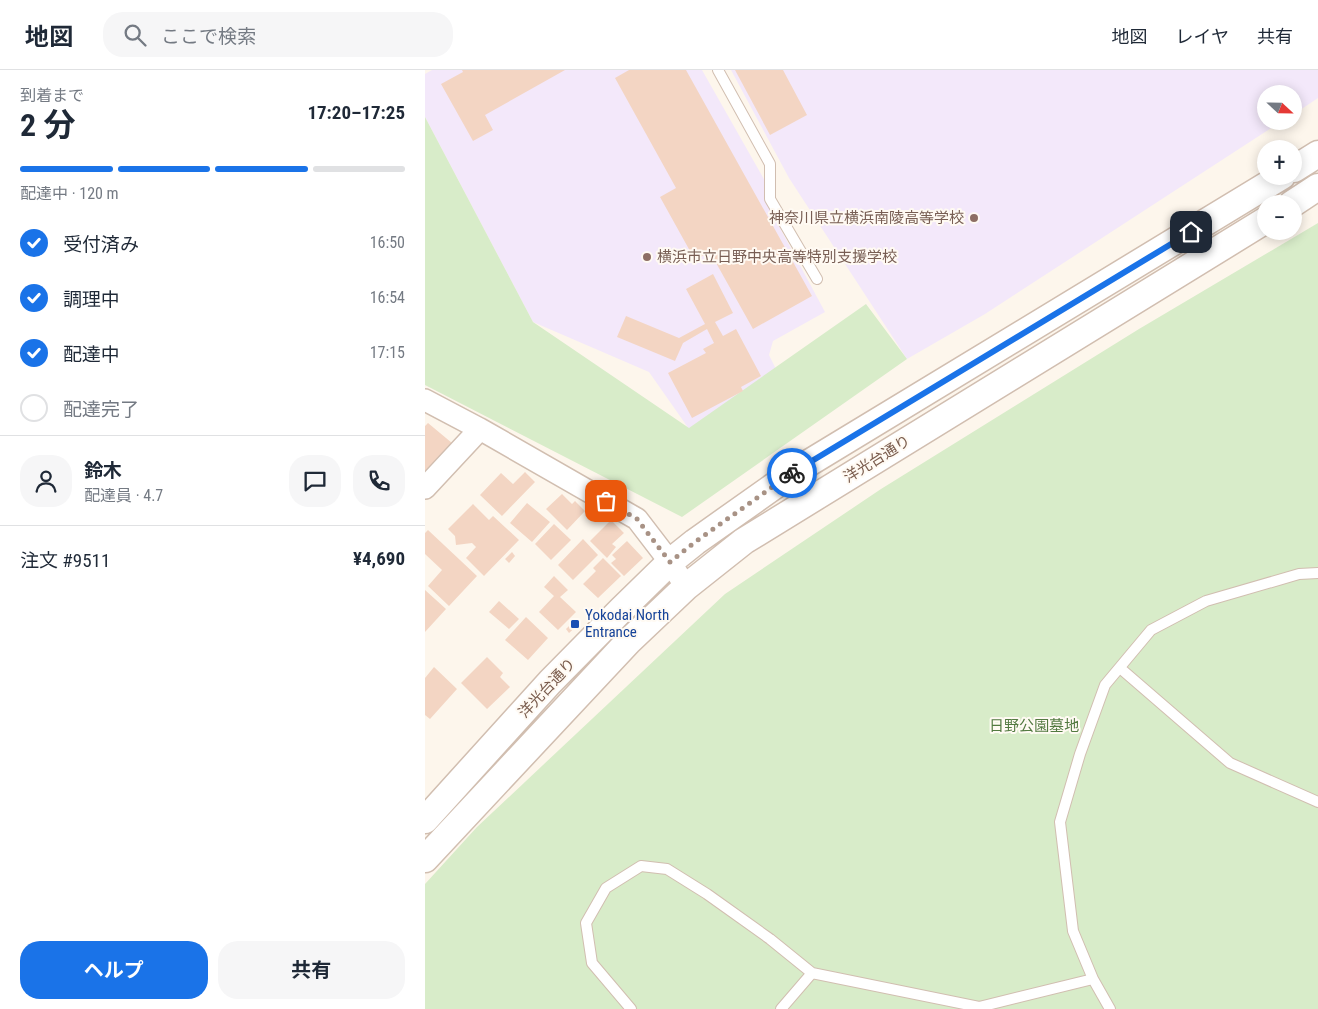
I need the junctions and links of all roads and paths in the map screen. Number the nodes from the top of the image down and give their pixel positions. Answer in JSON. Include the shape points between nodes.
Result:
{"nodes":[{"id":1,"x":718,"y":70,"type":"edge"},
{"id":2,"x":1318,"y":154,"type":"edge"},
{"id":3,"x":1302,"y":164,"type":"edge"},
{"id":4,"x":1267,"y":185,"type":"edge"},
{"id":5,"x":1318,"y":187,"type":"edge"},
{"id":6,"x":1302,"y":198,"type":"edge"},
{"id":7,"x":1257,"y":226,"type":"edge"},
{"id":8,"x":817,"y":279,"type":"dead end"},
{"id":9,"x":425,"y":400,"type":"edge"},
{"id":10,"x":480,"y":429,"type":"junction"},
{"id":11,"x":425,"y":488,"type":"edge"},
{"id":12,"x":670,"y":562,"type":"junction"},
{"id":13,"x":1318,"y":573,"type":"edge"},
{"id":14,"x":686,"y":587,"type":"junction"},
{"id":15,"x":1120,"y":668,"type":"junction"},
{"id":16,"x":1318,"y":802,"type":"edge"},
{"id":17,"x":425,"y":820,"type":"edge"},
{"id":18,"x":425,"y":859,"type":"edge"},
{"id":19,"x":812,"y":973,"type":"junction"},
{"id":20,"x":1093,"y":979,"type":"junction"},
{"id":21,"x":631,"y":1009,"type":"edge"},
{"id":22,"x":781,"y":1009,"type":"edge"},
{"id":23,"x":1110,"y":1009,"type":"edge"}],
"edges":[{"from":1,"to":8,"type":"lane","via":[[770,164],[770,199]]},
{"from":2,"to":3,"type":"street"},
{"from":4,"to":12,"type":"street","name":"洋光台通り","via":[[794,472]]},
{"from":5,"to":6,"type":"street"},
{"from":7,"to":14,"type":"street","name":"洋光台通り","via":[[745,541]]},
{"from":9,"to":10,"type":"street"},
{"from":10,"to":11,"type":"street"},
{"from":10,"to":12,"type":"street","via":[[637,519]]},
{"from":12,"to":14,"type":"street"},
{"from":12,"to":17,"type":"street","name":"洋光台通り","via":[[551,682]]},
{"from":13,"to":15,"type":"lane","via":[[1299,574],[1206,601],[1151,630]]},
{"from":14,"to":18,"type":"street","name":"洋光台通り","via":[[627,642]]},
{"from":15,"to":16,"type":"lane","via":[[1230,762]]},
{"from":15,"to":20,"type":"lane","via":[[1105,686],[1060,822],[1073,931]]},
{"from":19,"to":20,"type":"lane","via":[[979,1007]]},
{"from":19,"to":21,"type":"lane","via":[[770,938],[683,879],[667,869],[641,866],[607,888],[587,923],[592,963]]},
{"from":19,"to":22,"type":"lane"},
{"from":20,"to":23,"type":"lane"}]}
